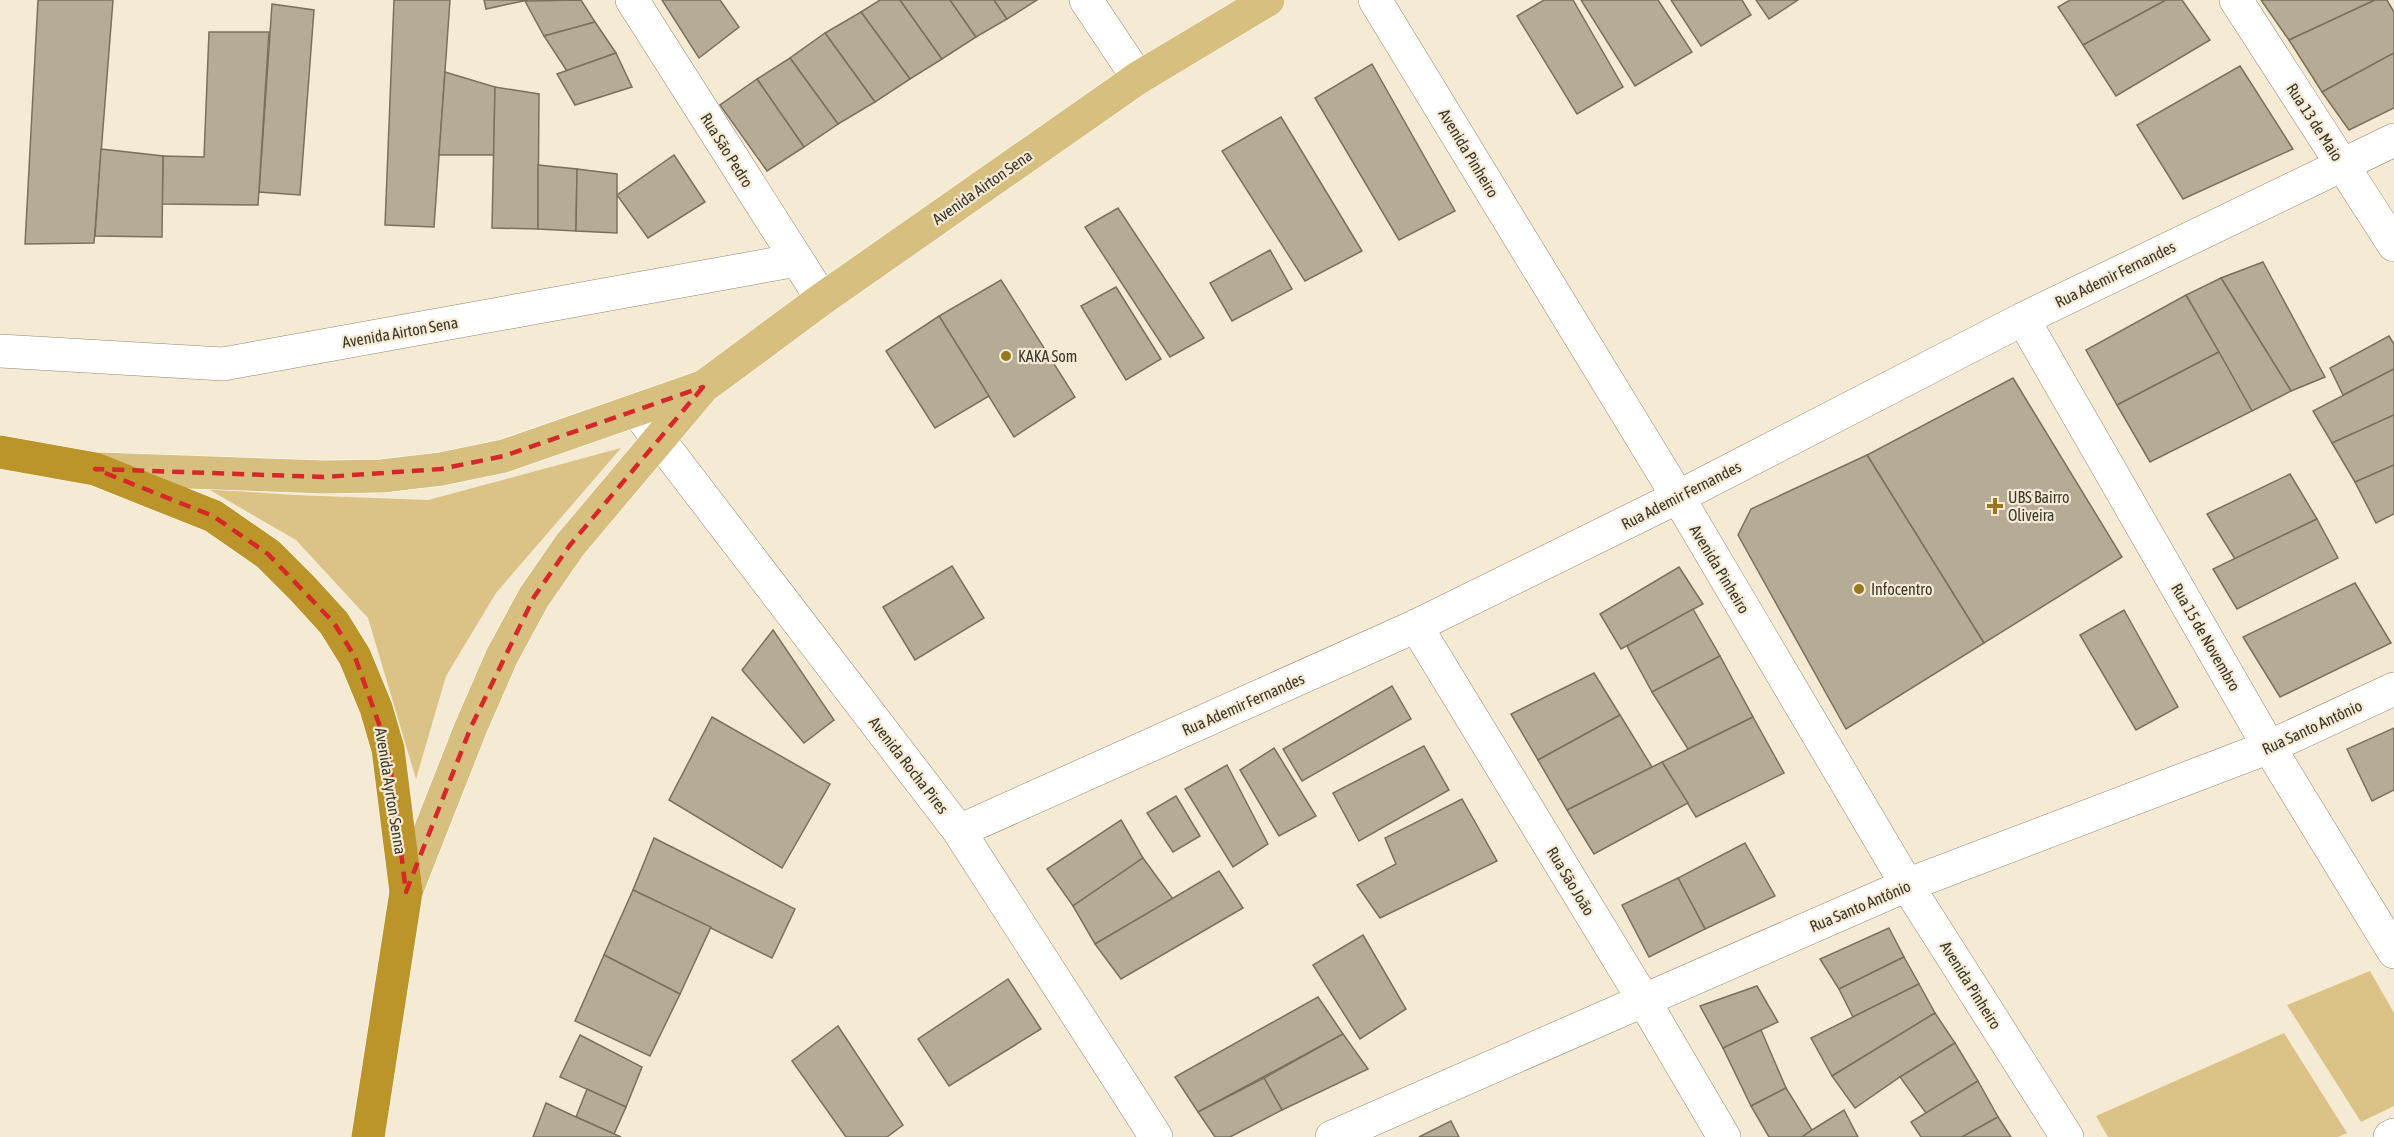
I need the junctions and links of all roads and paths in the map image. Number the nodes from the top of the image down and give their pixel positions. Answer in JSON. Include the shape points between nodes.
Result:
{"nodes":[{"id":1,"x":632,"y":0,"type":"edge"},
{"id":2,"x":1086,"y":0,"type":"edge"},
{"id":3,"x":1268,"y":0,"type":"edge"},
{"id":4,"x":1375,"y":0,"type":"edge"},
{"id":5,"x":2236,"y":0,"type":"edge"},
{"id":6,"x":1138,"y":78,"type":"junction"},
{"id":7,"x":2394,"y":140,"type":"edge"},
{"id":8,"x":2343,"y":163,"type":"junction"},
{"id":9,"x":2394,"y":244,"type":"edge"},
{"id":10,"x":797,"y":260,"type":"junction"},
{"id":11,"x":822,"y":299,"type":"junction"},
{"id":12,"x":2023,"y":319,"type":"junction"},
{"id":13,"x":0,"y":351,"type":"edge"},
{"id":14,"x":703,"y":387,"type":"junction"},
{"id":15,"x":638,"y":411,"type":"junction"},
{"id":16,"x":657,"y":439,"type":"junction"},
{"id":17,"x":0,"y":452,"type":"edge"},
{"id":18,"x":95,"y":469,"type":"junction"},
{"id":19,"x":1678,"y":497,"type":"junction"},
{"id":20,"x":1416,"y":626,"type":"junction"},
{"id":21,"x":2394,"y":689,"type":"edge"},
{"id":22,"x":2269,"y":747,"type":"junction"},
{"id":23,"x":959,"y":831,"type":"junction"},
{"id":24,"x":1907,"y":885,"type":"junction"},
{"id":25,"x":406,"y":892,"type":"junction"},
{"id":26,"x":2394,"y":952,"type":"edge"},
{"id":27,"x":1643,"y":999,"type":"junction"},
{"id":28,"x":2394,"y":1135,"type":"edge"},
{"id":29,"x":368,"y":1137,"type":"edge"},
{"id":30,"x":1156,"y":1137,"type":"edge"},
{"id":31,"x":1332,"y":1137,"type":"edge"},
{"id":32,"x":1724,"y":1137,"type":"edge"},
{"id":33,"x":2067,"y":1137,"type":"edge"},
{"id":34,"x":2390,"y":1137,"type":"edge"}],
"edges":[{"from":1,"to":10,"type":"street","name":"Rua São Pedro"},
{"from":2,"to":6,"type":"street"},
{"from":3,"to":6,"type":"main road","name":"Avenida Airton Sena"},
{"from":4,"to":19,"type":"street","name":"Avenida Pinheiro"},
{"from":5,"to":8,"type":"street","name":"Rua 13 de Maio"},
{"from":6,"to":11,"type":"main road","name":"Avenida Airton Sena"},
{"from":7,"to":8,"type":"street","name":"Rua Ademir Fernandes"},
{"from":8,"to":9,"type":"street","name":"Rua 13 de Maio"},
{"from":8,"to":12,"type":"street","name":"Rua Ademir Fernandes"},
{"from":10,"to":11,"type":"street","name":"Rua São Pedro"},
{"from":10,"to":13,"type":"street","name":"Avenida Airton Sena","via":[[223,364]]},
{"from":11,"to":14,"type":"main road","name":"Avenida Airton Sena"},
{"from":12,"to":19,"type":"street","name":"Rua Ademir Fernandes"},
{"from":12,"to":22,"type":"street","name":"Rua 15 de Novembro"},
{"from":14,"to":15,"type":"main road","name":"Avenida Airton Sena"},
{"from":14,"to":16,"type":"main road","name":"Avenida Airton Sena"},
{"from":15,"to":16,"type":"street","name":"Avenida Rocha Pires"},
{"from":15,"to":18,"type":"main road","name":"Avenida Airton Sena","via":[[504,456],[382,476]]},
{"from":16,"to":23,"type":"street","name":"Avenida Rocha Pires"},
{"from":16,"to":25,"type":"main road","name":"Avenida Airton Sena","via":[[570,545],[534,597],[502,656],[471,727]]},
{"from":17,"to":18,"type":"highway","name":"Avenida Ayrton Senna"},
{"from":18,"to":25,"type":"highway","name":"Avenida Ayrton Senna","via":[[213,516],[268,554],[334,623],[355,657],[388,749]]},
{"from":19,"to":20,"type":"street","name":"Rua Ademir Fernandes"},
{"from":19,"to":24,"type":"street","name":"Avenida Pinheiro"},
{"from":20,"to":23,"type":"street","name":"Rua Ademir Fernandes"},
{"from":20,"to":27,"type":"street","name":"Rua São João"},
{"from":21,"to":22,"type":"street","name":"Rua Santo Antônio"},
{"from":22,"to":24,"type":"street","name":"Rua Santo Antônio"},
{"from":22,"to":26,"type":"street","name":"Rua 15 de Novembro"},
{"from":23,"to":30,"type":"street","name":"Avenida Rocha Pires"},
{"from":24,"to":27,"type":"street","name":"Rua Santo Antônio"},
{"from":24,"to":33,"type":"street","name":"Avenida Pinheiro"},
{"from":25,"to":29,"type":"highway","name":"Avenida Ayrton Senna"},
{"from":27,"to":31,"type":"street","name":"Rua Santo Antônio"},
{"from":27,"to":32,"type":"street","name":"Rua São João"},
{"from":28,"to":34,"type":"street"}]}
